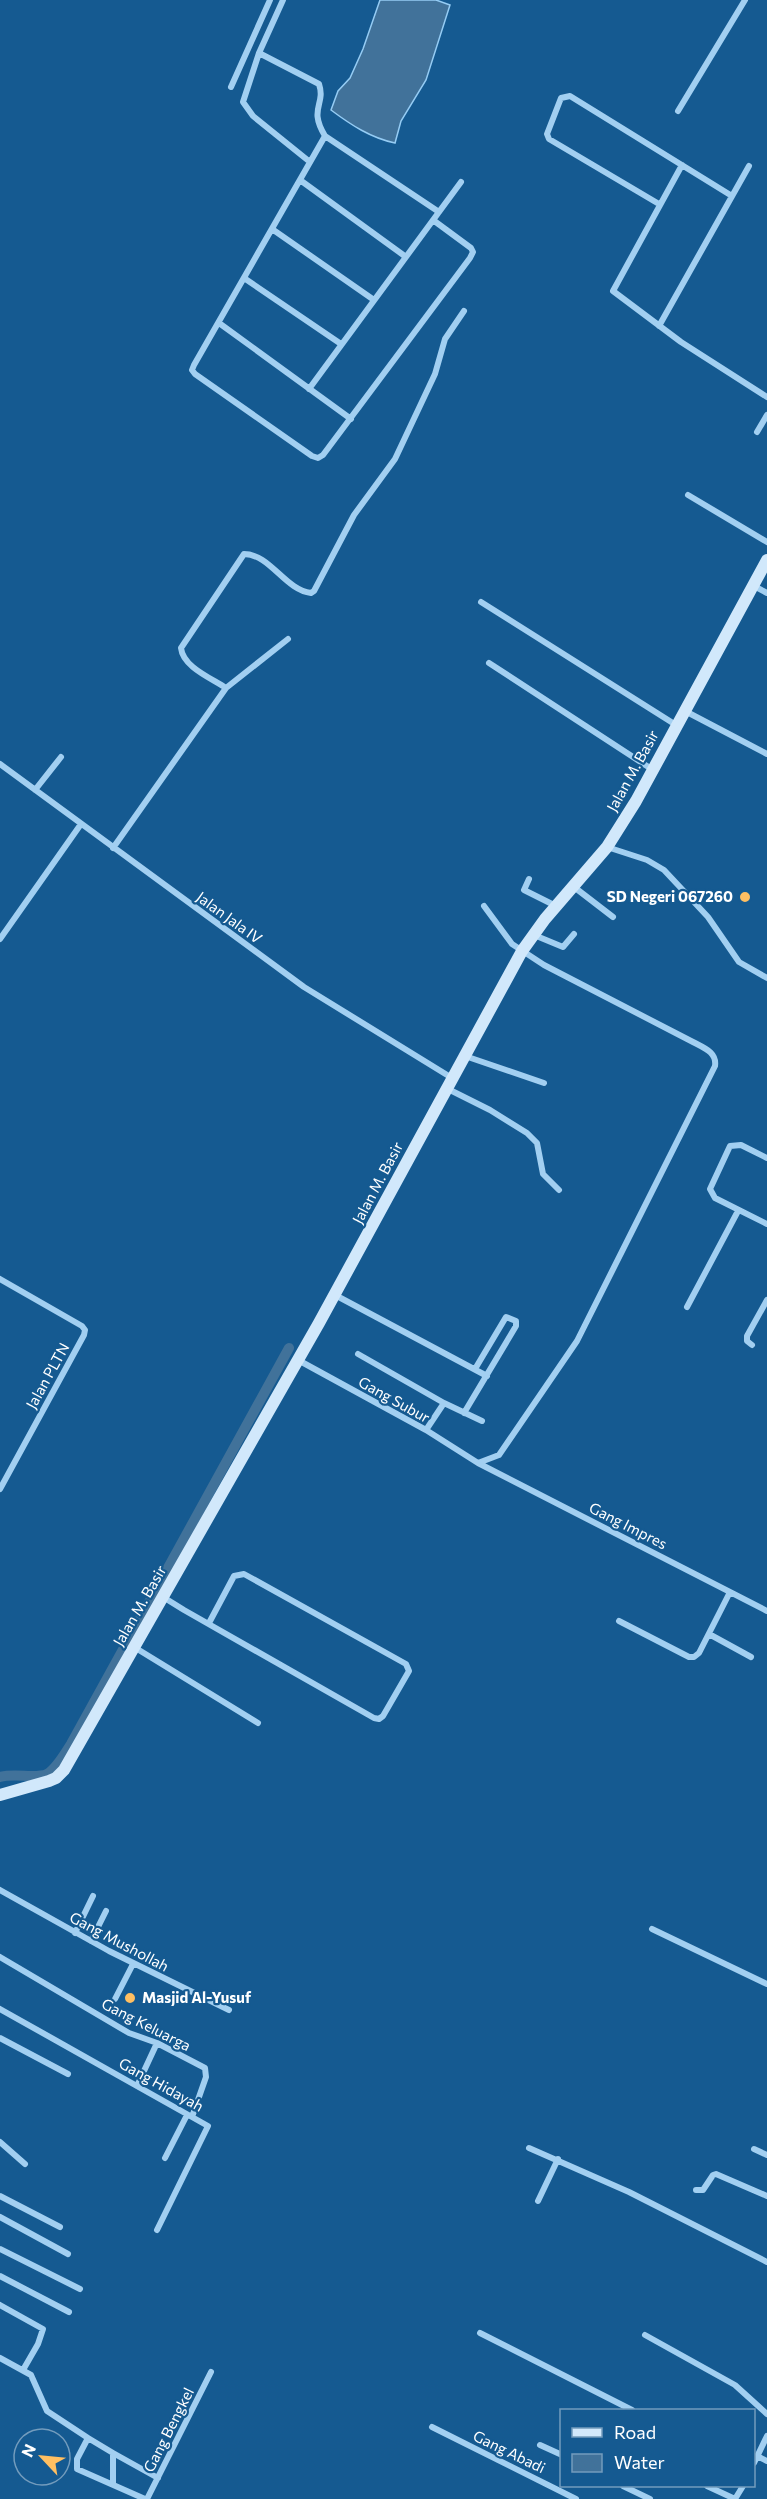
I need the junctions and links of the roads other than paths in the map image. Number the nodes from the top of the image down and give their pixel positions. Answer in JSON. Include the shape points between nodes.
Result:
{"nodes":[{"id":1,"x":268,"y":0,"type":"edge"},
{"id":2,"x":283,"y":0,"type":"edge"},
{"id":3,"x":746,"y":0,"type":"edge"},
{"id":4,"x":259,"y":53,"type":"junction"},
{"id":5,"x":231,"y":87,"type":"dead end"},
{"id":6,"x":678,"y":111,"type":"dead end"},
{"id":7,"x":325,"y":136,"type":"junction"},
{"id":8,"x":310,"y":162,"type":"junction"},
{"id":9,"x":682,"y":165,"type":"junction"},
{"id":10,"x":749,"y":166,"type":"dead end"},
{"id":11,"x":300,"y":180,"type":"junction"},
{"id":12,"x":461,"y":182,"type":"dead end"},
{"id":13,"x":732,"y":196,"type":"junction"},
{"id":14,"x":659,"y":204,"type":"junction"},
{"id":15,"x":439,"y":212,"type":"junction"},
{"id":16,"x":433,"y":220,"type":"junction"},
{"id":17,"x":272,"y":230,"type":"junction"},
{"id":18,"x":405,"y":257,"type":"junction"},
{"id":19,"x":244,"y":278,"type":"junction"},
{"id":20,"x":374,"y":300,"type":"junction"},
{"id":21,"x":464,"y":311,"type":"dead end"},
{"id":22,"x":219,"y":323,"type":"junction"},
{"id":23,"x":659,"y":326,"type":"junction"},
{"id":24,"x":341,"y":345,"type":"junction"},
{"id":25,"x":309,"y":388,"type":"junction"},
{"id":26,"x":767,"y":397,"type":"edge"},
{"id":27,"x":767,"y":415,"type":"edge"},
{"id":28,"x":351,"y":419,"type":"junction"},
{"id":29,"x":756,"y":432,"type":"dead end"},
{"id":30,"x":688,"y":495,"type":"dead end"},
{"id":31,"x":767,"y":542,"type":"edge"},
{"id":32,"x":767,"y":560,"type":"edge"},
{"id":33,"x":753,"y":585,"type":"junction"},
{"id":34,"x":767,"y":593,"type":"edge"},
{"id":35,"x":481,"y":602,"type":"dead end"},
{"id":36,"x":288,"y":639,"type":"dead end"},
{"id":37,"x":489,"y":663,"type":"dead end"},
{"id":38,"x":226,"y":688,"type":"junction"},
{"id":39,"x":684,"y":710,"type":"junction"},
{"id":40,"x":676,"y":726,"type":"junction"},
{"id":41,"x":767,"y":754,"type":"edge"},
{"id":42,"x":61,"y":757,"type":"dead end"},
{"id":43,"x":1,"y":766,"type":"edge"},
{"id":44,"x":653,"y":770,"type":"junction"},
{"id":45,"x":35,"y":790,"type":"junction"},
{"id":46,"x":81,"y":824,"type":"junction"},
{"id":47,"x":607,"y":847,"type":"junction"},
{"id":48,"x":113,"y":848,"type":"junction"},
{"id":49,"x":529,"y":879,"type":"dead end"},
{"id":50,"x":574,"y":887,"type":"junction"},
{"id":51,"x":484,"y":906,"type":"dead end"},
{"id":52,"x":557,"y":906,"type":"junction"},
{"id":53,"x":613,"y":917,"type":"dead end"},
{"id":54,"x":533,"y":934,"type":"junction"},
{"id":55,"x":574,"y":934,"type":"dead end"},
{"id":56,"x":0,"y":939,"type":"edge"},
{"id":57,"x":522,"y":951,"type":"junction"},
{"id":58,"x":767,"y":978,"type":"edge"},
{"id":59,"x":465,"y":1055,"type":"junction"},
{"id":60,"x":449,"y":1083,"type":"junction"},
{"id":61,"x":544,"y":1083,"type":"dead end"},
{"id":62,"x":766,"y":1156,"type":"edge"},
{"id":63,"x":559,"y":1190,"type":"dead end"},
{"id":64,"x":738,"y":1210,"type":"junction"},
{"id":65,"x":767,"y":1224,"type":"edge"},
{"id":66,"x":0,"y":1279,"type":"edge"},
{"id":67,"x":335,"y":1294,"type":"junction"},
{"id":68,"x":767,"y":1300,"type":"edge"},
{"id":69,"x":687,"y":1307,"type":"dead end"},
{"id":70,"x":752,"y":1345,"type":"dead end"},
{"id":71,"x":358,"y":1354,"type":"dead end"},
{"id":72,"x":297,"y":1360,"type":"junction"},
{"id":73,"x":475,"y":1369,"type":"junction"},
{"id":74,"x":487,"y":1376,"type":"junction"},
{"id":75,"x":444,"y":1403,"type":"junction"},
{"id":76,"x":464,"y":1413,"type":"junction"},
{"id":77,"x":482,"y":1421,"type":"dead end"},
{"id":78,"x":426,"y":1431,"type":"junction"},
{"id":79,"x":478,"y":1463,"type":"junction"},
{"id":80,"x":0,"y":1489,"type":"edge"},
{"id":81,"x":730,"y":1592,"type":"junction"},
{"id":82,"x":163,"y":1597,"type":"junction"},
{"id":83,"x":767,"y":1611,"type":"edge"},
{"id":84,"x":619,"y":1622,"type":"dead end"},
{"id":85,"x":209,"y":1623,"type":"junction"},
{"id":86,"x":709,"y":1634,"type":"junction"},
{"id":87,"x":134,"y":1646,"type":"junction"},
{"id":88,"x":751,"y":1656,"type":"dead end"},
{"id":89,"x":258,"y":1723,"type":"dead end"},
{"id":90,"x":0,"y":1795,"type":"edge"},
{"id":91,"x":0,"y":1890,"type":"edge"},
{"id":92,"x":93,"y":1896,"type":"dead end"},
{"id":93,"x":106,"y":1911,"type":"dead end"},
{"id":94,"x":652,"y":1929,"type":"dead end"},
{"id":95,"x":75,"y":1933,"type":"junction"},
{"id":96,"x":91,"y":1941,"type":"junction"},
{"id":97,"x":0,"y":1957,"type":"edge"},
{"id":98,"x":133,"y":1964,"type":"junction"},
{"id":99,"x":767,"y":1984,"type":"edge"},
{"id":100,"x":115,"y":1999,"type":"dead end"},
{"id":101,"x":0,"y":2009,"type":"edge"},
{"id":102,"x":229,"y":2010,"type":"dead end"},
{"id":103,"x":0,"y":2038,"type":"edge"},
{"id":104,"x":157,"y":2043,"type":"junction"},
{"id":105,"x":68,"y":2074,"type":"dead end"},
{"id":106,"x":137,"y":2086,"type":"junction"},
{"id":107,"x":189,"y":2116,"type":"junction"},
{"id":108,"x":0,"y":2142,"type":"edge"},
{"id":109,"x":529,"y":2148,"type":"dead end"},
{"id":110,"x":754,"y":2149,"type":"dead end"},
{"id":111,"x":767,"y":2155,"type":"edge"},
{"id":112,"x":165,"y":2158,"type":"dead end"},
{"id":113,"x":558,"y":2159,"type":"junction"},
{"id":114,"x":26,"y":2164,"type":"dead end"},
{"id":115,"x":696,"y":2190,"type":"dead end"},
{"id":116,"x":0,"y":2196,"type":"edge"},
{"id":117,"x":767,"y":2196,"type":"edge"},
{"id":118,"x":538,"y":2201,"type":"dead end"},
{"id":119,"x":0,"y":2217,"type":"edge"},
{"id":120,"x":60,"y":2227,"type":"dead end"},
{"id":121,"x":157,"y":2230,"type":"dead end"},
{"id":122,"x":0,"y":2248,"type":"edge"},
{"id":123,"x":68,"y":2254,"type":"dead end"},
{"id":124,"x":767,"y":2262,"type":"edge"},
{"id":125,"x":0,"y":2276,"type":"edge"},
{"id":126,"x":80,"y":2289,"type":"dead end"},
{"id":127,"x":0,"y":2305,"type":"edge"},
{"id":128,"x":69,"y":2312,"type":"dead end"},
{"id":129,"x":480,"y":2333,"type":"dead end"},
{"id":130,"x":645,"y":2335,"type":"dead end"},
{"id":131,"x":0,"y":2358,"type":"edge"},
{"id":132,"x":23,"y":2370,"type":"junction"},
{"id":133,"x":211,"y":2372,"type":"dead end"},
{"id":134,"x":630,"y":2409,"type":"edge"},
{"id":135,"x":767,"y":2414,"type":"edge"},
{"id":136,"x":432,"y":2427,"type":"dead end"},
{"id":137,"x":767,"y":2436,"type":"edge"},
{"id":138,"x":88,"y":2438,"type":"junction"},
{"id":139,"x":540,"y":2445,"type":"dead end"},
{"id":140,"x":113,"y":2453,"type":"junction"},
{"id":141,"x":560,"y":2455,"type":"edge"},
{"id":142,"x":757,"y":2456,"type":"junction"},
{"id":143,"x":755,"y":2460,"type":"edge"},
{"id":144,"x":767,"y":2461,"type":"edge"},
{"id":145,"x":158,"y":2478,"type":"junction"},
{"id":146,"x":113,"y":2484,"type":"junction"},
{"id":147,"x":625,"y":2487,"type":"edge"},
{"id":148,"x":709,"y":2487,"type":"edge"},
{"id":149,"x":146,"y":2499,"type":"edge"},
{"id":150,"x":576,"y":2499,"type":"edge"},
{"id":151,"x":650,"y":2499,"type":"edge"},
{"id":152,"x":735,"y":2499,"type":"edge"}],
"edges":[{"from":1,"to":5,"type":"street"},
{"from":2,"to":4,"type":"street"},
{"from":3,"to":6,"type":"street"},
{"from":4,"to":7,"type":"street","via":[[319,84],[317,123]]},
{"from":4,"to":8,"type":"street","via":[[243,102],[245,108]]},
{"from":7,"to":8,"type":"street"},
{"from":7,"to":15,"type":"street"},
{"from":8,"to":11,"type":"street"},
{"from":9,"to":13,"type":"street"},
{"from":9,"to":14,"type":"street"},
{"from":9,"to":14,"type":"street","via":[[570,96],[561,98],[547,137]]},
{"from":10,"to":13,"type":"street"},
{"from":11,"to":17,"type":"street"},
{"from":11,"to":18,"type":"street"},
{"from":12,"to":15,"type":"street"},
{"from":13,"to":23,"type":"street"},
{"from":14,"to":23,"type":"street","via":[[613,291]]},
{"from":15,"to":16,"type":"street"},
{"from":16,"to":18,"type":"street"},
{"from":16,"to":28,"type":"street","via":[[473,252]]},
{"from":17,"to":19,"type":"street"},
{"from":17,"to":20,"type":"street"},
{"from":18,"to":20,"type":"street"},
{"from":19,"to":22,"type":"street"},
{"from":19,"to":24,"type":"street"},
{"from":20,"to":24,"type":"street"},
{"from":21,"to":38,"type":"street","via":[[445,339],[435,374],[394,459],[354,514],[314,591],[300,591],[257,557],[244,554],[181,648],[187,662]]},
{"from":22,"to":25,"type":"street"},
{"from":22,"to":28,"type":"street","via":[[194,365],[195,374],[318,458]]},
{"from":23,"to":26,"type":"street"},
{"from":24,"to":25,"type":"street"},
{"from":25,"to":28,"type":"street"},
{"from":27,"to":29,"type":"street"},
{"from":30,"to":31,"type":"street"},
{"from":32,"to":33,"type":"main road","name":"Jalan M. Basir"},
{"from":33,"to":34,"type":"street"},
{"from":33,"to":39,"type":"main road","name":"Jalan M. Basir"},
{"from":35,"to":40,"type":"street"},
{"from":36,"to":38,"type":"street"},
{"from":37,"to":44,"type":"street"},
{"from":38,"to":48,"type":"street"},
{"from":39,"to":40,"type":"main road","name":"Jalan M. Basir"},
{"from":39,"to":41,"type":"street"},
{"from":40,"to":44,"type":"main road","name":"Jalan M. Basir"},
{"from":42,"to":45,"type":"street"},
{"from":43,"to":45,"type":"street","name":"Jalan Jala IV"},
{"from":44,"to":47,"type":"main road","name":"Jalan M. Basir"},
{"from":45,"to":46,"type":"street","name":"Jalan Jala IV"},
{"from":46,"to":48,"type":"street","name":"Jalan Jala IV"},
{"from":46,"to":56,"type":"street"},
{"from":47,"to":50,"type":"main road","name":"Jalan M. Basir"},
{"from":47,"to":58,"type":"street","via":[[664,870],[708,917],[740,962]]},
{"from":48,"to":60,"type":"street","name":"Jalan Jala IV","via":[[304,987]]},
{"from":49,"to":52,"type":"street","via":[[525,890]]},
{"from":50,"to":52,"type":"main road","name":"Jalan M. Basir"},
{"from":50,"to":53,"type":"street"},
{"from":51,"to":57,"type":"street","via":[[512,944]]},
{"from":52,"to":54,"type":"main road","name":"Jalan M. Basir"},
{"from":54,"to":55,"type":"street","via":[[563,947]]},
{"from":54,"to":57,"type":"main road","name":"Jalan M. Basir"},
{"from":57,"to":59,"type":"main road","name":"Jalan M. Basir"},
{"from":57,"to":79,"type":"street","via":[[693,1042],[716,1060],[577,1341],[499,1455]]},
{"from":59,"to":60,"type":"main road","name":"Jalan M. Basir"},
{"from":59,"to":61,"type":"street"},
{"from":60,"to":63,"type":"street","name":"Jalan Jala IV","via":[[527,1133],[537,1143],[543,1174]]},
{"from":60,"to":67,"type":"main road","name":"Jalan M. Basir"},
{"from":62,"to":64,"type":"street","via":[[741,1145],[728,1149],[710,1189],[715,1198]]},
{"from":64,"to":65,"type":"street"},
{"from":64,"to":69,"type":"street"},
{"from":66,"to":80,"type":"street","name":"Jalan PLTN","via":[[85,1330]]},
{"from":67,"to":72,"type":"main road","name":"Jalan M. Basir"},
{"from":67,"to":73,"type":"street"},
{"from":68,"to":70,"type":"street","via":[[747,1336]]},
{"from":71,"to":75,"type":"street"},
{"from":72,"to":78,"type":"street","name":"Gang Subur"},
{"from":72,"to":82,"type":"main road","name":"Jalan M. Basir"},
{"from":73,"to":74,"type":"street"},
{"from":73,"to":74,"type":"street","via":[[509,1317],[517,1323]]},
{"from":74,"to":76,"type":"street"},
{"from":75,"to":76,"type":"street"},
{"from":75,"to":78,"type":"street"},
{"from":76,"to":77,"type":"street"},
{"from":78,"to":79,"type":"street","name":"Gang Subur"},
{"from":79,"to":81,"type":"street","name":"Gang Impres"},
{"from":81,"to":83,"type":"street","name":"Gang Impres"},
{"from":81,"to":86,"type":"street"},
{"from":82,"to":85,"type":"street"},
{"from":82,"to":87,"type":"main road","name":"Jalan M. Basir"},
{"from":84,"to":86,"type":"street","via":[[691,1658],[699,1653]]},
{"from":85,"to":85,"type":"street","via":[[234,1576],[241,1573],[406,1664],[409,1671],[383,1716],[376,1719]]},
{"from":86,"to":88,"type":"street"},
{"from":87,"to":89,"type":"street"},
{"from":87,"to":90,"type":"main road","name":"Jalan M. Basir","via":[[59,1775]]},
{"from":91,"to":95,"type":"street","name":"Gang Mushollah"},
{"from":92,"to":95,"type":"street"},
{"from":93,"to":96,"type":"street"},
{"from":94,"to":99,"type":"street"},
{"from":95,"to":96,"type":"street","name":"Gang Mushollah"},
{"from":96,"to":98,"type":"street","name":"Gang Mushollah"},
{"from":97,"to":104,"type":"street","name":"Gang Keluarga","via":[[129,2033]]},
{"from":98,"to":100,"type":"street"},
{"from":98,"to":102,"type":"street","name":"Gang Mushollah"},
{"from":101,"to":106,"type":"street","name":"Gang Hidayah"},
{"from":103,"to":105,"type":"street"},
{"from":104,"to":106,"type":"street"},
{"from":104,"to":107,"type":"street","name":"Gang Keluarga","via":[[206,2070]]},
{"from":106,"to":107,"type":"street","name":"Gang Hidayah"},
{"from":107,"to":112,"type":"street"},
{"from":107,"to":121,"type":"street","name":"Gang Hidayah","via":[[208,2128]]},
{"from":108,"to":114,"type":"street"},
{"from":109,"to":113,"type":"street"},
{"from":110,"to":111,"type":"street"},
{"from":113,"to":118,"type":"street"},
{"from":113,"to":124,"type":"street"},
{"from":115,"to":117,"type":"street","via":[[703,2190],[716,2174]]},
{"from":116,"to":120,"type":"street"},
{"from":119,"to":123,"type":"street"},
{"from":122,"to":126,"type":"street"},
{"from":125,"to":128,"type":"street"},
{"from":127,"to":132,"type":"street","via":[[44,2329]]},
{"from":129,"to":134,"type":"street"},
{"from":130,"to":135,"type":"street","via":[[735,2385]]},
{"from":131,"to":132,"type":"street"},
{"from":132,"to":138,"type":"street","via":[[34,2379],[47,2411]]},
{"from":133,"to":145,"type":"street","name":"Gang Bengkel"},
{"from":136,"to":150,"type":"street","name":"Gang Abadi"},
{"from":137,"to":142,"type":"street"},
{"from":138,"to":140,"type":"street"},
{"from":138,"to":146,"type":"street","via":[[77,2459],[77,2469]]},
{"from":139,"to":141,"type":"street"},
{"from":140,"to":145,"type":"street"},
{"from":140,"to":146,"type":"street"},
{"from":142,"to":143,"type":"street"},
{"from":142,"to":144,"type":"street"},
{"from":145,"to":149,"type":"street","name":"Gang Bengkel"},
{"from":146,"to":149,"type":"street"},
{"from":147,"to":151,"type":"street"},
{"from":148,"to":152,"type":"street"}]}
